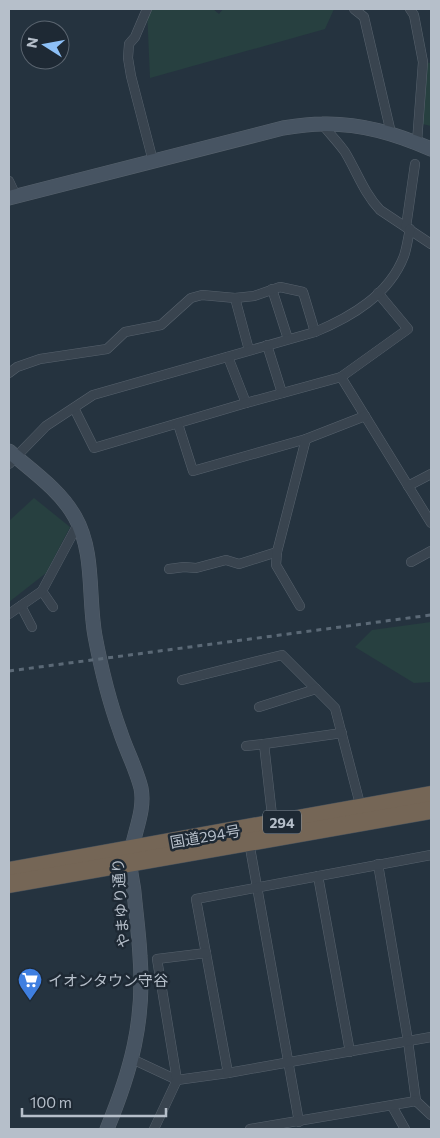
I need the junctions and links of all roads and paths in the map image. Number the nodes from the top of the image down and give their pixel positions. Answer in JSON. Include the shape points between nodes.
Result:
{"nodes":[{"id":1,"x":147,"y":9,"type":"edge"},
{"id":2,"x":354,"y":9,"type":"edge"},
{"id":3,"x":410,"y":9,"type":"edge"},
{"id":4,"x":322,"y":124,"type":"junction"},
{"id":5,"x":391,"y":133,"type":"junction"},
{"id":6,"x":417,"y":142,"type":"dead end"},
{"id":7,"x":431,"y":149,"type":"edge"},
{"id":8,"x":153,"y":161,"type":"junction"},
{"id":9,"x":415,"y":164,"type":"dead end"},
{"id":10,"x":9,"y":182,"type":"edge"},
{"id":11,"x":12,"y":197,"type":"edge"},
{"id":12,"x":408,"y":228,"type":"junction"},
{"id":13,"x":431,"y":244,"type":"edge"},
{"id":14,"x":272,"y":289,"type":"junction"},
{"id":15,"x":378,"y":293,"type":"junction"},
{"id":16,"x":235,"y":298,"type":"junction"},
{"id":17,"x":314,"y":332,"type":"junction"},
{"id":18,"x":288,"y":339,"type":"junction"},
{"id":19,"x":267,"y":345,"type":"junction"},
{"id":20,"x":249,"y":350,"type":"junction"},
{"id":21,"x":228,"y":357,"type":"junction"},
{"id":22,"x":9,"y":373,"type":"edge"},
{"id":23,"x":341,"y":377,"type":"junction"},
{"id":24,"x":282,"y":393,"type":"junction"},
{"id":25,"x":246,"y":403,"type":"junction"},
{"id":26,"x":74,"y":408,"type":"junction"},
{"id":27,"x":365,"y":416,"type":"junction"},
{"id":28,"x":178,"y":424,"type":"junction"},
{"id":29,"x":306,"y":440,"type":"junction"},
{"id":30,"x":11,"y":457,"type":"edge"},
{"id":31,"x":431,"y":474,"type":"edge"},
{"id":32,"x":408,"y":486,"type":"junction"},
{"id":33,"x":78,"y":524,"type":"junction"},
{"id":34,"x":431,"y":524,"type":"edge"},
{"id":35,"x":431,"y":551,"type":"edge"},
{"id":36,"x":276,"y":552,"type":"junction"},
{"id":37,"x":411,"y":562,"type":"dead end"},
{"id":38,"x":169,"y":569,"type":"dead end"},
{"id":39,"x":42,"y":591,"type":"junction"},
{"id":40,"x":21,"y":606,"type":"junction"},
{"id":41,"x":300,"y":606,"type":"dead end"},
{"id":42,"x":53,"y":607,"type":"dead end"},
{"id":43,"x":9,"y":614,"type":"edge"},
{"id":44,"x":32,"y":627,"type":"dead end"},
{"id":45,"x":182,"y":680,"type":"dead end"},
{"id":46,"x":316,"y":689,"type":"junction"},
{"id":47,"x":259,"y":707,"type":"dead end"},
{"id":48,"x":342,"y":733,"type":"junction"},
{"id":49,"x":264,"y":744,"type":"junction"},
{"id":50,"x":246,"y":746,"type":"dead end"},
{"id":51,"x":431,"y":796,"type":"edge"},
{"id":52,"x":361,"y":808,"type":"junction"},
{"id":53,"x":431,"y":810,"type":"edge"},
{"id":54,"x":273,"y":824,"type":"junction"},
{"id":55,"x":248,"y":842,"type":"junction"},
{"id":56,"x":431,"y":855,"type":"edge"},
{"id":57,"x":131,"y":856,"type":"junction"},
{"id":58,"x":378,"y":864,"type":"junction"},
{"id":59,"x":9,"y":871,"type":"edge"},
{"id":60,"x":318,"y":876,"type":"junction"},
{"id":61,"x":9,"y":884,"type":"edge"},
{"id":62,"x":257,"y":887,"type":"junction"},
{"id":63,"x":206,"y":953,"type":"junction"},
{"id":64,"x":431,"y":1037,"type":"edge"},
{"id":65,"x":408,"y":1041,"type":"junction"},
{"id":66,"x":350,"y":1052,"type":"junction"},
{"id":67,"x":132,"y":1059,"type":"junction"},
{"id":68,"x":288,"y":1063,"type":"junction"},
{"id":69,"x":228,"y":1073,"type":"junction"},
{"id":70,"x":177,"y":1080,"type":"junction"},
{"id":71,"x":416,"y":1101,"type":"junction"},
{"id":72,"x":392,"y":1106,"type":"junction"},
{"id":73,"x":431,"y":1115,"type":"edge"},
{"id":74,"x":299,"y":1122,"type":"junction"},
{"id":75,"x":107,"y":1129,"type":"edge"},
{"id":76,"x":154,"y":1129,"type":"edge"},
{"id":77,"x":250,"y":1129,"type":"edge"},
{"id":78,"x":405,"y":1129,"type":"edge"}],
"edges":[{"from":1,"to":8,"type":"street","via":[[129,44],[128,58]]},
{"from":2,"to":5,"type":"street","via":[[364,17]]},
{"from":3,"to":6,"type":"street","via":[[423,62]]},
{"from":4,"to":5,"type":"street"},
{"from":4,"to":8,"type":"street","via":[[284,128]]},
{"from":4,"to":12,"type":"street","via":[[344,150],[374,203]]},
{"from":5,"to":7,"type":"street"},
{"from":8,"to":11,"type":"street"},
{"from":9,"to":12,"type":"street"},
{"from":10,"to":11,"type":"street"},
{"from":12,"to":13,"type":"street"},
{"from":12,"to":15,"type":"street","via":[[398,270]]},
{"from":14,"to":16,"type":"street","via":[[254,296]]},
{"from":14,"to":17,"type":"street","via":[[280,287],[303,292]]},
{"from":14,"to":18,"type":"street"},
{"from":15,"to":17,"type":"street","via":[[358,311]]},
{"from":15,"to":23,"type":"street","via":[[408,329]]},
{"from":16,"to":20,"type":"street"},
{"from":16,"to":22,"type":"street","via":[[202,295],[191,298],[161,325],[125,332],[107,349],[40,359]]},
{"from":17,"to":18,"type":"street"},
{"from":18,"to":19,"type":"street"},
{"from":19,"to":20,"type":"street"},
{"from":19,"to":24,"type":"street"},
{"from":20,"to":21,"type":"street"},
{"from":21,"to":25,"type":"street"},
{"from":21,"to":26,"type":"street","via":[[93,395]]},
{"from":23,"to":24,"type":"street"},
{"from":23,"to":27,"type":"street"},
{"from":24,"to":25,"type":"street"},
{"from":25,"to":28,"type":"street"},
{"from":26,"to":28,"type":"street","via":[[94,448]]},
{"from":26,"to":30,"type":"street","via":[[46,426]]},
{"from":27,"to":29,"type":"street"},
{"from":27,"to":32,"type":"street"},
{"from":28,"to":29,"type":"street","via":[[193,471]]},
{"from":29,"to":36,"type":"street"},
{"from":30,"to":33,"type":"street","name":"やまゆり通り","via":[[56,493]]},
{"from":31,"to":32,"type":"street"},
{"from":32,"to":34,"type":"street"},
{"from":33,"to":39,"type":"street"},
{"from":33,"to":57,"type":"street","name":"やまゆり通り","via":[[88,558],[91,616],[100,659],[141,790],[142,801]]},
{"from":35,"to":37,"type":"street"},
{"from":36,"to":38,"type":"street","via":[[239,564],[226,560],[196,568]]},
{"from":36,"to":41,"type":"street","via":[[276,565]]},
{"from":39,"to":40,"type":"street"},
{"from":39,"to":42,"type":"street"},
{"from":40,"to":43,"type":"street"},
{"from":40,"to":44,"type":"street"},
{"from":45,"to":46,"type":"street","via":[[282,655]]},
{"from":46,"to":47,"type":"street"},
{"from":46,"to":48,"type":"street","via":[[335,708]]},
{"from":48,"to":49,"type":"street"},
{"from":48,"to":52,"type":"street"},
{"from":49,"to":50,"type":"street"},
{"from":49,"to":54,"type":"street"},
{"from":51,"to":52,"type":"highway","name":"国道294号","number":"294"},
{"from":52,"to":54,"type":"highway","name":"国道294号","number":"294"},
{"from":53,"to":55,"type":"highway","name":"国道294号","number":"294"},
{"from":54,"to":57,"type":"highway","name":"国道294号","number":"294"},
{"from":55,"to":57,"type":"highway","name":"国道294号","number":"294"},
{"from":55,"to":62,"type":"street"},
{"from":56,"to":58,"type":"street"},
{"from":57,"to":59,"type":"highway","name":"国道294号","number":"294"},
{"from":57,"to":61,"type":"highway","name":"国道294号","number":"294"},
{"from":57,"to":67,"type":"street","name":"やまゆり通り","via":[[141,980]]},
{"from":58,"to":60,"type":"street"},
{"from":58,"to":65,"type":"street"},
{"from":60,"to":62,"type":"street"},
{"from":60,"to":66,"type":"street"},
{"from":62,"to":63,"type":"street","via":[[196,899]]},
{"from":62,"to":68,"type":"street"},
{"from":63,"to":69,"type":"street"},
{"from":63,"to":70,"type":"street","via":[[157,959]]},
{"from":64,"to":65,"type":"street"},
{"from":65,"to":66,"type":"street"},
{"from":65,"to":71,"type":"street"},
{"from":66,"to":68,"type":"street"},
{"from":67,"to":70,"type":"street"},
{"from":67,"to":75,"type":"street","name":"やまゆり通り"},
{"from":68,"to":69,"type":"street"},
{"from":68,"to":74,"type":"street"},
{"from":69,"to":70,"type":"street"},
{"from":70,"to":76,"type":"street"},
{"from":71,"to":72,"type":"street"},
{"from":71,"to":73,"type":"street"},
{"from":72,"to":74,"type":"street"},
{"from":72,"to":78,"type":"street"},
{"from":74,"to":77,"type":"street"}]}
